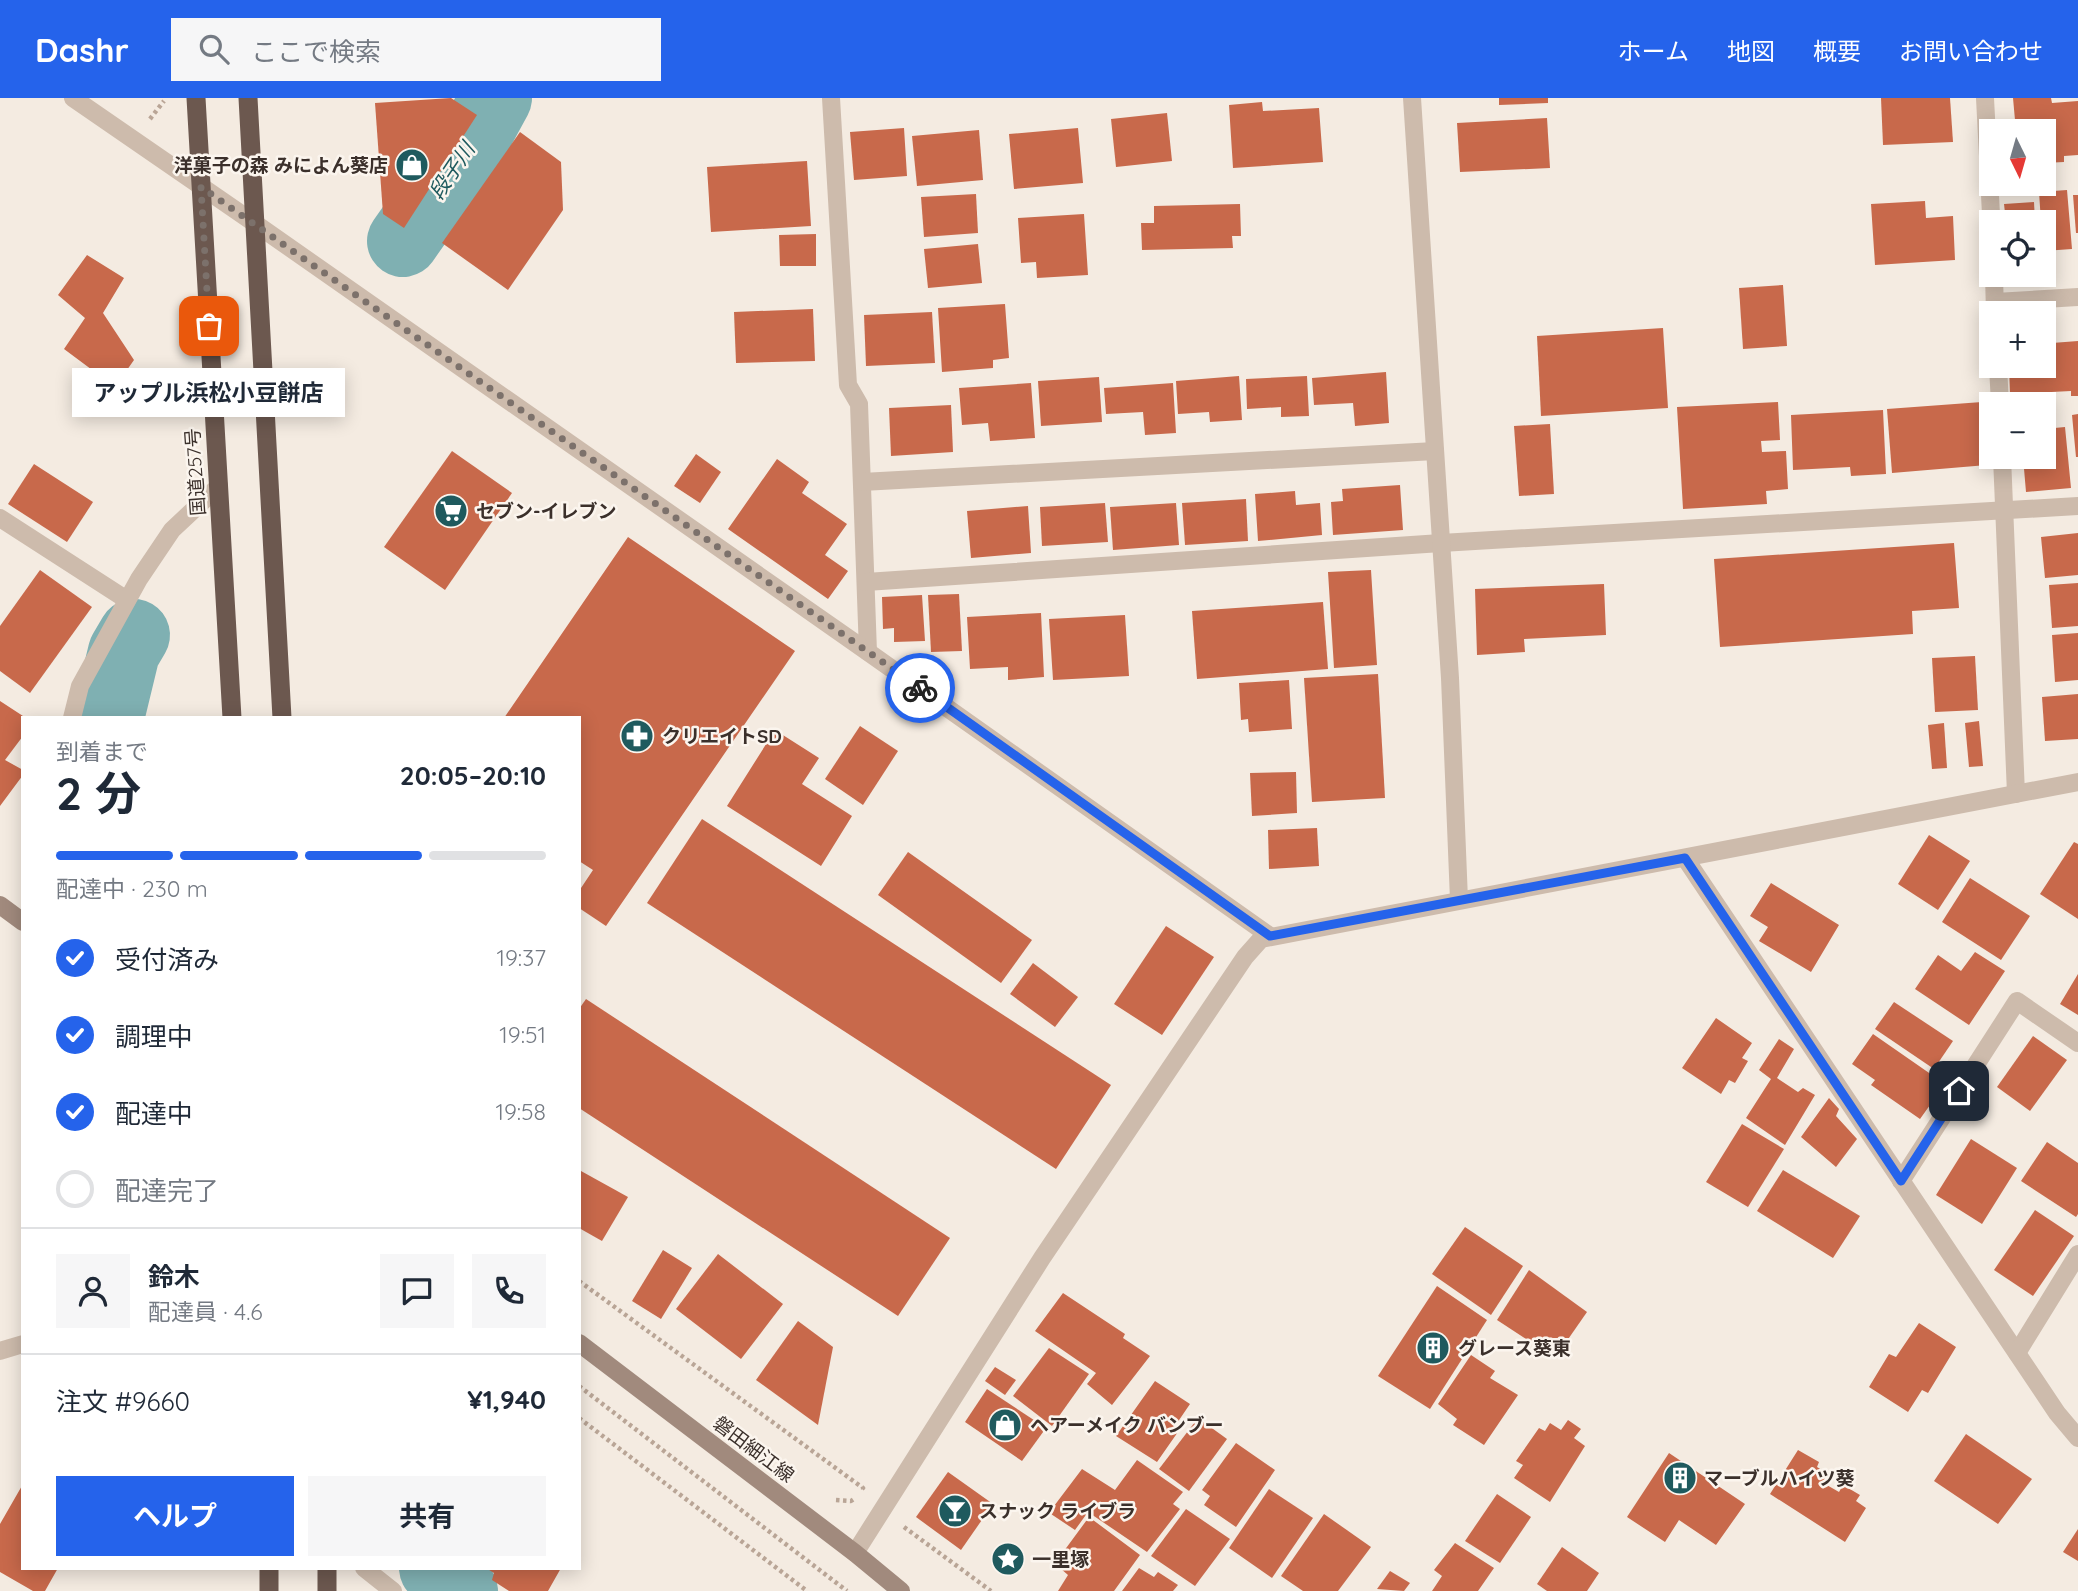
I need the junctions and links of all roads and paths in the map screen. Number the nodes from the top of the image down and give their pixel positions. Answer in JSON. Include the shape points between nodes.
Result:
{"nodes":[{"id":1,"x":72,"y":98,"type":"edge"},
{"id":2,"x":196,"y":98,"type":"edge"},
{"id":3,"x":248,"y":98,"type":"edge"},
{"id":4,"x":831,"y":98,"type":"edge"},
{"id":5,"x":1412,"y":98,"type":"edge"},
{"id":6,"x":1984,"y":98,"type":"edge"},
{"id":7,"x":201,"y":187,"type":"junction"},
{"id":8,"x":1991,"y":210,"type":"edge"},
{"id":9,"x":253,"y":222,"type":"junction"},
{"id":10,"x":2078,"y":297,"type":"edge"},
{"id":11,"x":2045,"y":301,"type":"edge"},
{"id":12,"x":1436,"y":451,"type":"junction"},
{"id":13,"x":2002,"y":469,"type":"edge"},
{"id":14,"x":862,"y":482,"type":"junction"},
{"id":15,"x":219,"y":486,"type":"junction"},
{"id":16,"x":2078,"y":506,"type":"edge"},
{"id":17,"x":2004,"y":510,"type":"junction"},
{"id":18,"x":0,"y":518,"type":"edge"},
{"id":19,"x":1441,"y":543,"type":"junction"},
{"id":20,"x":866,"y":582,"type":"junction"},
{"id":21,"x":127,"y":600,"type":"junction"},
{"id":22,"x":869,"y":652,"type":"junction"},
{"id":23,"x":72,"y":716,"type":"edge"},
{"id":24,"x":232,"y":716,"type":"edge"},
{"id":25,"x":282,"y":716,"type":"edge"},
{"id":26,"x":2078,"y":782,"type":"edge"},
{"id":27,"x":2016,"y":794,"type":"junction"},
{"id":28,"x":1685,"y":858,"type":"junction"},
{"id":29,"x":1459,"y":900,"type":"junction"},
{"id":30,"x":0,"y":905,"type":"edge"},
{"id":31,"x":21,"y":921,"type":"edge"},
{"id":32,"x":1270,"y":936,"type":"junction"},
{"id":33,"x":2078,"y":1043,"type":"edge"},
{"id":34,"x":1901,"y":1181,"type":"junction"},
{"id":35,"x":2078,"y":1254,"type":"edge"},
{"id":36,"x":581,"y":1282,"type":"edge"},
{"id":37,"x":581,"y":1345,"type":"edge"},
{"id":38,"x":21,"y":1346,"type":"edge"},
{"id":39,"x":0,"y":1351,"type":"edge"},
{"id":40,"x":2017,"y":1353,"type":"junction"},
{"id":41,"x":581,"y":1388,"type":"edge"},
{"id":42,"x":581,"y":1420,"type":"edge"},
{"id":43,"x":2078,"y":1438,"type":"edge"},
{"id":44,"x":832,"y":1499,"type":"dead end"},
{"id":45,"x":882,"y":1510,"type":"junction"},
{"id":46,"x":855,"y":1553,"type":"junction"},
{"id":47,"x":269,"y":1570,"type":"edge"},
{"id":48,"x":327,"y":1570,"type":"edge"},
{"id":49,"x":367,"y":1570,"type":"edge"},
{"id":50,"x":269,"y":1591,"type":"edge"},
{"id":51,"x":327,"y":1591,"type":"edge"},
{"id":52,"x":393,"y":1591,"type":"edge"},
{"id":53,"x":807,"y":1591,"type":"edge"},
{"id":54,"x":846,"y":1591,"type":"edge"},
{"id":55,"x":901,"y":1591,"type":"edge"},
{"id":56,"x":991,"y":1591,"type":"edge"}],
"edges":[{"from":1,"to":7,"type":"street"},
{"from":2,"to":7,"type":"highway","name":"国道257号"},
{"from":3,"to":9,"type":"highway"},
{"from":4,"to":14,"type":"street","via":[[848,385],[859,404]]},
{"from":5,"to":12,"type":"street"},
{"from":6,"to":8,"type":"street"},
{"from":7,"to":9,"type":"street"},
{"from":7,"to":15,"type":"highway","name":"国道257号"},
{"from":9,"to":22,"type":"street"},
{"from":9,"to":25,"type":"highway"},
{"from":10,"to":11,"type":"street"},
{"from":12,"to":14,"type":"street"},
{"from":12,"to":19,"type":"street"},
{"from":13,"to":17,"type":"street"},
{"from":14,"to":20,"type":"street"},
{"from":15,"to":21,"type":"street","via":[[172,530]]},
{"from":15,"to":24,"type":"highway","name":"国道257号"},
{"from":16,"to":17,"type":"street"},
{"from":17,"to":19,"type":"street"},
{"from":17,"to":27,"type":"street"},
{"from":18,"to":21,"type":"street"},
{"from":19,"to":20,"type":"street"},
{"from":19,"to":29,"type":"street"},
{"from":20,"to":22,"type":"street"},
{"from":21,"to":23,"type":"street","via":[[80,686]]},
{"from":22,"to":32,"type":"street"},
{"from":26,"to":27,"type":"street"},
{"from":27,"to":28,"type":"street"},
{"from":28,"to":29,"type":"street"},
{"from":28,"to":34,"type":"street"},
{"from":29,"to":32,"type":"street"},
{"from":30,"to":31,"type":"main road"},
{"from":32,"to":45,"type":"street","via":[[1256,943],[1238,968],[1042,1258]]},
{"from":33,"to":34,"type":"street","via":[[2018,1001]]},
{"from":34,"to":40,"type":"street"},
{"from":35,"to":40,"type":"street"},
{"from":36,"to":44,"type":"path","via":[[863,1488],[851,1501]]},
{"from":37,"to":46,"type":"main road","name":"磐田細江線"},
{"from":38,"to":39,"type":"street"},
{"from":40,"to":43,"type":"street"},
{"from":41,"to":54,"type":"path"},
{"from":42,"to":53,"type":"path"},
{"from":45,"to":46,"type":"street"},
{"from":45,"to":56,"type":"path"},
{"from":46,"to":55,"type":"main road","name":"磐田細江線"},
{"from":47,"to":50,"type":"highway"},
{"from":48,"to":51,"type":"highway"},
{"from":49,"to":52,"type":"street"}]}
